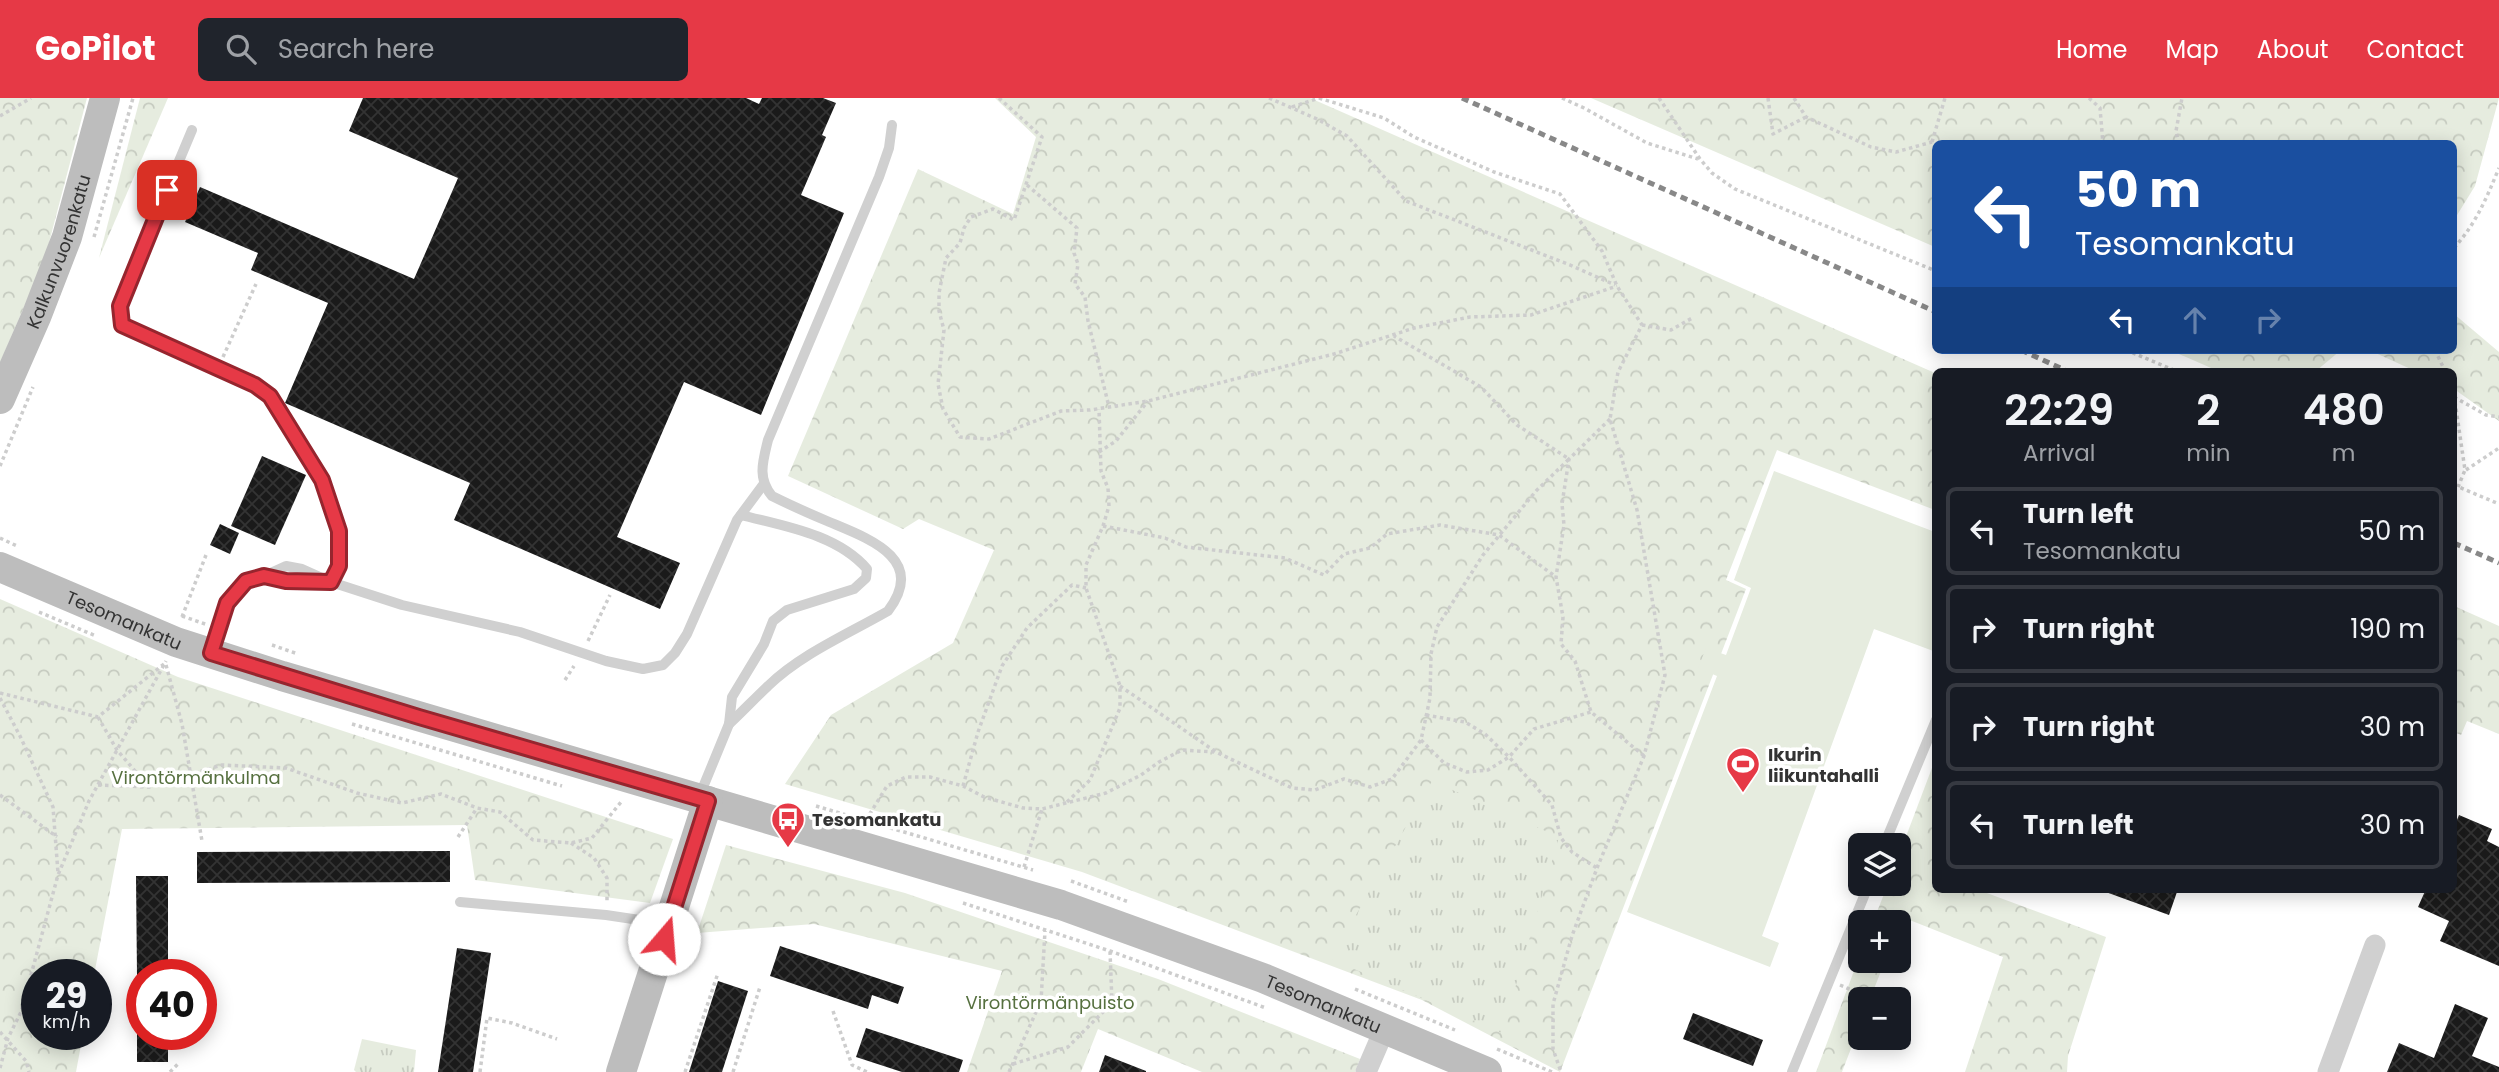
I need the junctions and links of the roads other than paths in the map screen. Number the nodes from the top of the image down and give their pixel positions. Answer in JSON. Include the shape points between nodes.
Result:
{"nodes":[{"id":1,"x":105,"y":98,"type":"edge"},
{"id":2,"x":892,"y":125,"type":"dead end"},
{"id":3,"x":192,"y":130,"type":"dead end"},
{"id":4,"x":0,"y":399,"type":"edge"},
{"id":5,"x":763,"y":485,"type":"junction"},
{"id":6,"x":741,"y":515,"type":"junction"},
{"id":7,"x":0,"y":567,"type":"edge"},
{"id":8,"x":331,"y":582,"type":"junction"},
{"id":9,"x":211,"y":653,"type":"junction"},
{"id":10,"x":729,"y":724,"type":"junction"},
{"id":11,"x":1932,"y":730,"type":"edge"},
{"id":12,"x":704,"y":799,"type":"junction"},
{"id":13,"x":1889,"y":833,"type":"edge"},
{"id":14,"x":1863,"y":896,"type":"edge"},
{"id":15,"x":460,"y":902,"type":"dead end"},
{"id":16,"x":669,"y":924,"type":"junction"},
{"id":17,"x":2375,"y":945,"type":"dead end"},
{"id":18,"x":1385,"y":1028,"type":"junction"},
{"id":19,"x":621,"y":1072,"type":"edge"},
{"id":20,"x":1366,"y":1072,"type":"edge"},
{"id":21,"x":1487,"y":1072,"type":"edge"},
{"id":22,"x":1792,"y":1072,"type":"edge"},
{"id":23,"x":2328,"y":1072,"type":"edge"}],
"edges":[{"from":1,"to":4,"type":"main road","name":"Kalkunvuorenkatu","via":[[67,237]]},
{"from":2,"to":5,"type":"lane","via":[[879,177],[768,440]]},
{"from":3,"to":8,"type":"lane","via":[[130,278],[120,306],[122,325],[270,396],[322,480],[339,531],[339,566]]},
{"from":5,"to":6,"type":"lane"},
{"from":5,"to":10,"type":"lane","via":[[772,496],[884,547],[901,578],[897,598],[888,611],[802,660],[768,685]]},
{"from":6,"to":8,"type":"lane","via":[[675,653],[663,665],[643,669]]},
{"from":6,"to":10,"type":"lane","via":[[824,540],[858,558],[867,569],[866,578],[854,589],[787,611],[773,621],[732,697]]},
{"from":7,"to":9,"type":"main road","name":"Tesomankatu"},
{"from":8,"to":9,"type":"lane","via":[[264,576],[246,581],[227,603]]},
{"from":9,"to":12,"type":"main road","name":"Tesomankatu"},
{"from":10,"to":12,"type":"lane"},
{"from":11,"to":13,"type":"lane"},
{"from":12,"to":16,"type":"main road"},
{"from":12,"to":18,"type":"main road","name":"Tesomankatu","via":[[1061,905]]},
{"from":14,"to":22,"type":"lane"},
{"from":15,"to":16,"type":"lane"},
{"from":16,"to":19,"type":"main road"},
{"from":17,"to":23,"type":"street"},
{"from":18,"to":20,"type":"street"},
{"from":18,"to":21,"type":"main road","name":"Tesomankatu"}]}
